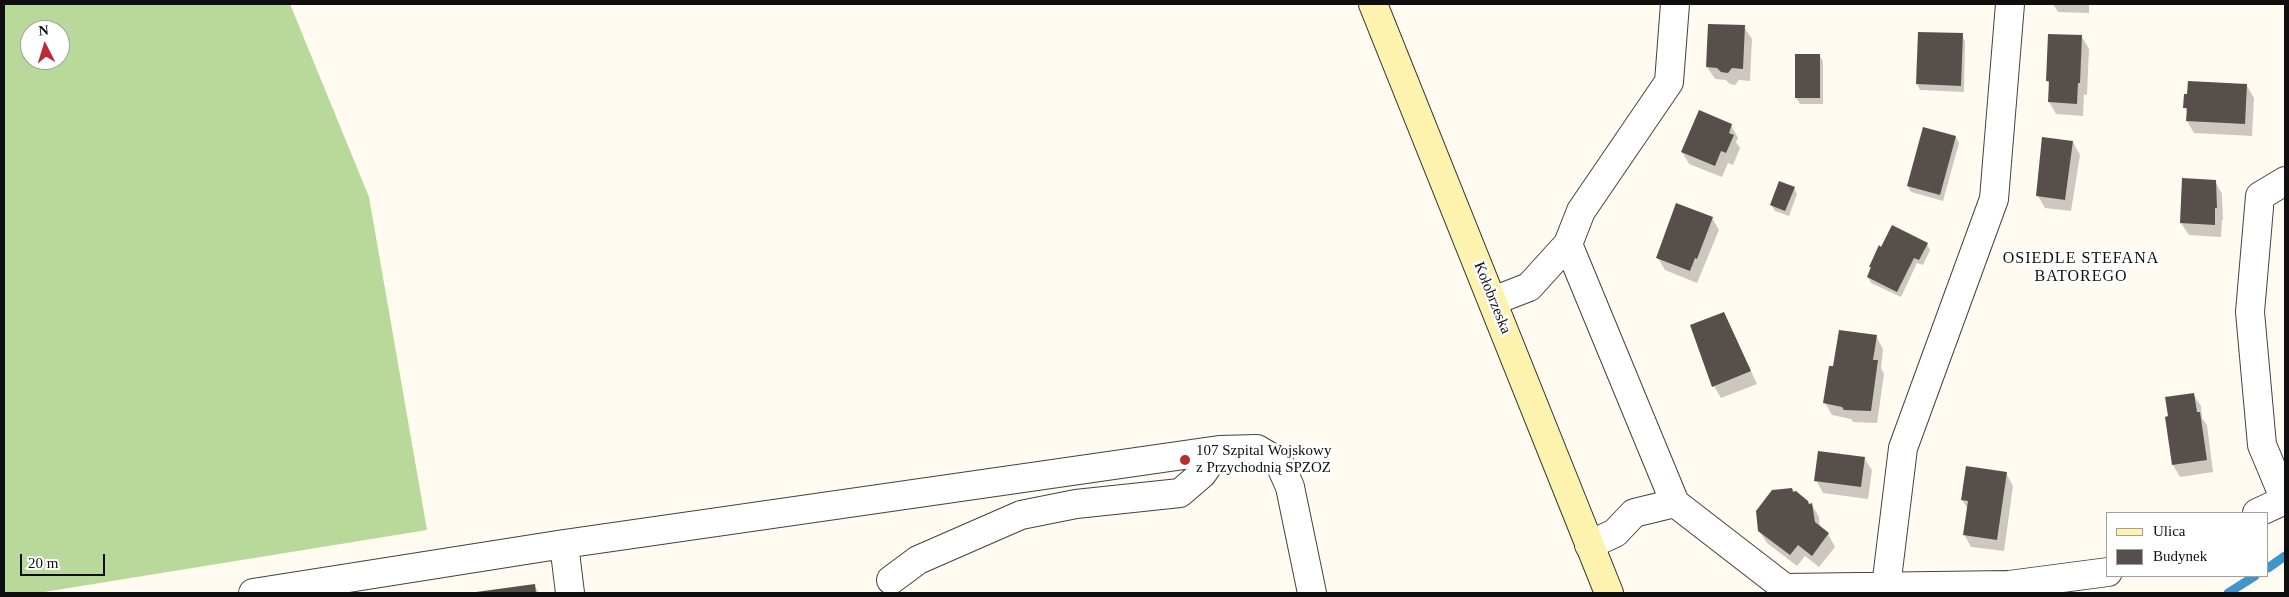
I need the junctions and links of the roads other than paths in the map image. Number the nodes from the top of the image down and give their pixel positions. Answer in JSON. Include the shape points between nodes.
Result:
{"nodes":[{"id":1,"x":1374,"y":4,"type":"edge"},
{"id":2,"x":1676,"y":4,"type":"edge"},
{"id":3,"x":2010,"y":4,"type":"edge"},
{"id":4,"x":2285,"y":182,"type":"edge"},
{"id":5,"x":1568,"y":244,"type":"junction"},
{"id":6,"x":1493,"y":300,"type":"junction"},
{"id":7,"x":1219,"y":450,"type":"junction"},
{"id":8,"x":2285,"y":500,"type":"edge"},
{"id":9,"x":1676,"y":503,"type":"junction"},
{"id":10,"x":2259,"y":512,"type":"edge"},
{"id":11,"x":564,"y":544,"type":"junction"},
{"id":12,"x":1589,"y":545,"type":"junction"},
{"id":13,"x":2106,"y":572,"type":"edge"},
{"id":14,"x":891,"y":580,"type":"dead end"},
{"id":15,"x":1886,"y":587,"type":"junction"},
{"id":16,"x":253,"y":593,"type":"edge"},
{"id":17,"x":570,"y":593,"type":"edge"},
{"id":18,"x":1312,"y":593,"type":"edge"},
{"id":19,"x":1609,"y":593,"type":"edge"}],
"edges":[{"from":1,"to":6,"type":"main road","name":"Kołobrzeska"},
{"from":2,"to":5,"type":"street","via":[[1669,82],[1581,211]]},
{"from":3,"to":15,"type":"street","via":[[1994,200],[1903,448]]},
{"from":4,"to":8,"type":"street","via":[[2260,196],[2250,312],[2262,445]]},
{"from":5,"to":6,"type":"street","via":[[1529,287]]},
{"from":5,"to":9,"type":"street"},
{"from":6,"to":12,"type":"main road","name":"Kołobrzeska"},
{"from":7,"to":11,"type":"street"},
{"from":7,"to":14,"type":"street","via":[[1202,474],[1180,493],[1076,504],[1021,515],[918,560]]},
{"from":7,"to":18,"type":"street","via":[[1257,449],[1279,462],[1290,487]]},
{"from":8,"to":10,"type":"street"},
{"from":9,"to":12,"type":"street","via":[[1634,513],[1615,534]]},
{"from":9,"to":15,"type":"street","via":[[1785,588]]},
{"from":11,"to":16,"type":"street"},
{"from":11,"to":17,"type":"street"},
{"from":12,"to":19,"type":"main road","name":"Kołobrzeska"},
{"from":13,"to":15,"type":"street","via":[[2009,585]]}]}
